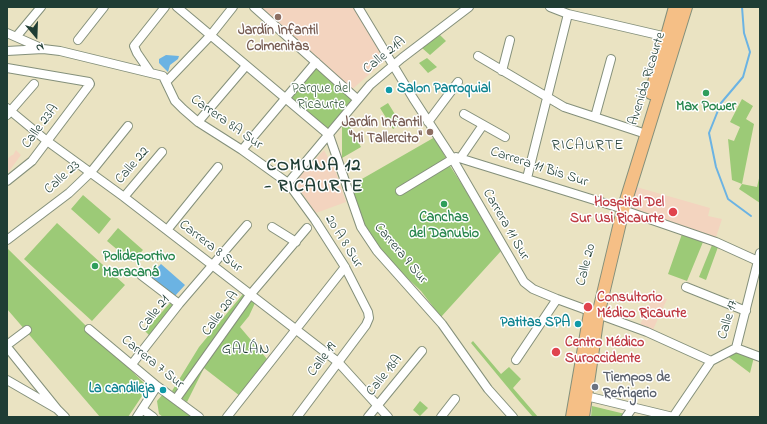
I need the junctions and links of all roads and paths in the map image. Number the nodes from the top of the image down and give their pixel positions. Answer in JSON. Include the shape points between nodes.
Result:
{"nodes":[{"id":1,"x":41,"y":7,"type":"edge"},
{"id":2,"x":104,"y":7,"type":"edge"},
{"id":3,"x":165,"y":7,"type":"edge"},
{"id":4,"x":177,"y":7,"type":"edge"},
{"id":5,"x":233,"y":7,"type":"edge"},
{"id":6,"x":254,"y":7,"type":"edge"},
{"id":7,"x":358,"y":7,"type":"edge"},
{"id":8,"x":469,"y":7,"type":"edge"},
{"id":9,"x":550,"y":7,"type":"edge"},
{"id":10,"x":675,"y":7,"type":"edge"},
{"id":11,"x":686,"y":7,"type":"edge"},
{"id":12,"x":568,"y":14,"type":"junction"},
{"id":13,"x":7,"y":33,"type":"edge"},
{"id":14,"x":210,"y":36,"type":"junction"},
{"id":15,"x":16,"y":37,"type":"junction"},
{"id":16,"x":667,"y":37,"type":"junction"},
{"id":17,"x":78,"y":40,"type":"dead end"},
{"id":18,"x":510,"y":40,"type":"dead end"},
{"id":19,"x":43,"y":49,"type":"junction"},
{"id":20,"x":7,"y":51,"type":"edge"},
{"id":21,"x":478,"y":56,"type":"dead end"},
{"id":22,"x":610,"y":60,"type":"dead end"},
{"id":23,"x":316,"y":62,"type":"junction"},
{"id":24,"x":393,"y":65,"type":"junction"},
{"id":25,"x":245,"y":67,"type":"junction"},
{"id":26,"x":7,"y":68,"type":"edge"},
{"id":27,"x":502,"y":71,"type":"junction"},
{"id":28,"x":150,"y":72,"type":"junction"},
{"id":29,"x":167,"y":80,"type":"junction"},
{"id":30,"x":458,"y":82,"type":"dead end"},
{"id":31,"x":34,"y":84,"type":"dead end"},
{"id":32,"x":547,"y":98,"type":"junction"},
{"id":33,"x":357,"y":99,"type":"junction"},
{"id":34,"x":285,"y":100,"type":"junction"},
{"id":35,"x":8,"y":111,"type":"edge"},
{"id":36,"x":464,"y":114,"type":"dead end"},
{"id":37,"x":594,"y":117,"type":"junction"},
{"id":38,"x":198,"y":122,"type":"junction"},
{"id":39,"x":428,"y":122,"type":"junction"},
{"id":40,"x":483,"y":125,"type":"junction"},
{"id":41,"x":128,"y":126,"type":"dead end"},
{"id":42,"x":640,"y":132,"type":"junction"},
{"id":43,"x":329,"y":135,"type":"junction"},
{"id":44,"x":505,"y":137,"type":"dead end"},
{"id":45,"x":47,"y":142,"type":"junction"},
{"id":46,"x":242,"y":150,"type":"junction"},
{"id":47,"x":162,"y":152,"type":"dead end"},
{"id":48,"x":461,"y":157,"type":"junction"},
{"id":49,"x":452,"y":158,"type":"junction"},
{"id":50,"x":218,"y":167,"type":"dead end"},
{"id":51,"x":91,"y":172,"type":"junction"},
{"id":52,"x":527,"y":178,"type":"junction"},
{"id":53,"x":7,"y":181,"type":"edge"},
{"id":54,"x":288,"y":183,"type":"junction"},
{"id":55,"x":400,"y":191,"type":"dead end"},
{"id":56,"x":124,"y":197,"type":"junction"},
{"id":57,"x":620,"y":209,"type":"junction"},
{"id":58,"x":247,"y":225,"type":"dead end"},
{"id":59,"x":272,"y":228,"type":"dead end"},
{"id":60,"x":307,"y":228,"type":"dead end"},
{"id":61,"x":167,"y":230,"type":"junction"},
{"id":62,"x":7,"y":240,"type":"edge"},
{"id":63,"x":296,"y":242,"type":"junction"},
{"id":64,"x":760,"y":253,"type":"edge"},
{"id":65,"x":759,"y":262,"type":"edge"},
{"id":66,"x":211,"y":265,"type":"junction"},
{"id":67,"x":345,"y":267,"type":"junction"},
{"id":68,"x":141,"y":275,"type":"dead end"},
{"id":69,"x":686,"y":287,"type":"dead end"},
{"id":70,"x":250,"y":295,"type":"junction"},
{"id":71,"x":557,"y":299,"type":"junction"},
{"id":72,"x":178,"y":304,"type":"junction"},
{"id":73,"x":746,"y":311,"type":"junction"},
{"id":74,"x":594,"y":314,"type":"junction"},
{"id":75,"x":369,"y":318,"type":"joint"},
{"id":76,"x":89,"y":329,"type":"dead end"},
{"id":77,"x":27,"y":330,"type":"dead end"},
{"id":78,"x":296,"y":330,"type":"junction"},
{"id":79,"x":7,"y":346,"type":"edge"},
{"id":80,"x":736,"y":348,"type":"junction"},
{"id":81,"x":422,"y":351,"type":"dead end"},
{"id":82,"x":760,"y":357,"type":"edge"},
{"id":83,"x":516,"y":360,"type":"dead end"},
{"id":84,"x":711,"y":361,"type":"junction"},
{"id":85,"x":338,"y":362,"type":"junction"},
{"id":86,"x":132,"y":364,"type":"junction"},
{"id":87,"x":7,"y":380,"type":"edge"},
{"id":88,"x":157,"y":386,"type":"junction"},
{"id":89,"x":586,"y":396,"type":"junction"},
{"id":90,"x":176,"y":399,"type":"junction"},
{"id":91,"x":455,"y":399,"type":"dead end"},
{"id":92,"x":378,"y":404,"type":"junction"},
{"id":93,"x":633,"y":407,"type":"junction"},
{"id":94,"x":57,"y":409,"type":"junction"},
{"id":95,"x":142,"y":409,"type":"junction"},
{"id":96,"x":65,"y":417,"type":"edge"},
{"id":97,"x":137,"y":417,"type":"edge"},
{"id":98,"x":153,"y":417,"type":"edge"},
{"id":99,"x":199,"y":417,"type":"edge"},
{"id":100,"x":227,"y":417,"type":"edge"},
{"id":101,"x":297,"y":417,"type":"edge"},
{"id":102,"x":368,"y":417,"type":"edge"},
{"id":103,"x":388,"y":417,"type":"edge"},
{"id":104,"x":441,"y":417,"type":"edge"},
{"id":105,"x":512,"y":417,"type":"edge"},
{"id":106,"x":572,"y":417,"type":"edge"},
{"id":107,"x":583,"y":417,"type":"edge"},
{"id":108,"x":626,"y":417,"type":"edge"},
{"id":109,"x":673,"y":417,"type":"edge"}],
"edges":[{"from":1,"to":15,"type":"street"},
{"from":2,"to":17,"type":"street"},
{"from":3,"to":28,"type":"street","via":[[134,46]]},
{"from":4,"to":14,"type":"street"},
{"from":5,"to":14,"type":"street"},
{"from":6,"to":23,"type":"street"},
{"from":7,"to":24,"type":"street","name":"Carrera 11 Sur"},
{"from":8,"to":24,"type":"street","name":"Calle 21A"},
{"from":9,"to":12,"type":"street"},
{"from":10,"to":16,"type":"main road"},
{"from":11,"to":57,"type":"main road","name":"Avenida Ricaurte"},
{"from":12,"to":16,"type":"street"},
{"from":12,"to":32,"type":"street"},
{"from":13,"to":15,"type":"street"},
{"from":14,"to":25,"type":"street"},
{"from":14,"to":29,"type":"street"},
{"from":15,"to":19,"type":"street"},
{"from":16,"to":42,"type":"main road"},
{"from":18,"to":27,"type":"street"},
{"from":19,"to":20,"type":"street"},
{"from":19,"to":28,"type":"street"},
{"from":21,"to":27,"type":"street"},
{"from":22,"to":37,"type":"street"},
{"from":23,"to":33,"type":"street"},
{"from":23,"to":34,"type":"street"},
{"from":24,"to":33,"type":"street","name":"Calle 21A"},
{"from":24,"to":39,"type":"street","name":"Carrera 11 Sur"},
{"from":25,"to":34,"type":"street"},
{"from":25,"to":38,"type":"street"},
{"from":26,"to":45,"type":"street","name":"Calle 23A","via":[[89,82]]},
{"from":27,"to":32,"type":"street"},
{"from":28,"to":29,"type":"street"},
{"from":29,"to":38,"type":"street","name":"Carrera 8A Sur","via":[[175,101]]},
{"from":30,"to":39,"type":"street"},
{"from":31,"to":35,"type":"street"},
{"from":32,"to":37,"type":"street"},
{"from":32,"to":52,"type":"street"},
{"from":33,"to":43,"type":"street","name":"Calle 21A"},
{"from":34,"to":43,"type":"street"},
{"from":34,"to":46,"type":"street"},
{"from":35,"to":45,"type":"street","name":"Carrera 8 Sur"},
{"from":36,"to":40,"type":"street"},
{"from":37,"to":42,"type":"street"},
{"from":38,"to":46,"type":"street","name":"Carrera 8A Sur"},
{"from":39,"to":49,"type":"street","name":"Carrera 11 Sur"},
{"from":40,"to":44,"type":"street"},
{"from":40,"to":48,"type":"street"},
{"from":41,"to":51,"type":"street","name":"Calle 23"},
{"from":42,"to":57,"type":"main road"},
{"from":43,"to":54,"type":"street"},
{"from":43,"to":105,"type":"street","name":"Carrera 9 Sur","via":[[361,228],[377,252],[442,324],[492,394]]},
{"from":45,"to":51,"type":"street","name":"Carrera 8 Sur"},
{"from":45,"to":53,"type":"street","name":"Calle 23A","via":[[32,161]]},
{"from":46,"to":54,"type":"street","name":"Carrera 8A Sur"},
{"from":47,"to":56,"type":"street","name":"Calle 22"},
{"from":48,"to":49,"type":"street","name":"Carrera 11 Bis Sur"},
{"from":48,"to":52,"type":"street","name":"Carrera 11 Bis Sur"},
{"from":49,"to":55,"type":"street"},
{"from":49,"to":71,"type":"street","name":"Carrera 11 Sur","via":[[519,275],[533,289]]},
{"from":50,"to":61,"type":"street"},
{"from":51,"to":56,"type":"street","name":"Carrera 8 Sur"},
{"from":51,"to":62,"type":"street","name":"Calle 23"},
{"from":52,"to":57,"type":"street","name":"Carrera 11 Bis Sur"},
{"from":54,"to":67,"type":"street","name":"20 A 8 Sur"},
{"from":56,"to":61,"type":"street","name":"Carrera 8 Sur"},
{"from":57,"to":65,"type":"street","name":"Carrera 11 Bis Sur","via":[[716,242]]},
{"from":57,"to":74,"type":"main road","name":"Avenida Ricaurte"},
{"from":58,"to":66,"type":"street","name":"Calle 21"},
{"from":59,"to":63,"type":"street"},
{"from":60,"to":63,"type":"street","name":"Calle 20A"},
{"from":61,"to":66,"type":"street","name":"Carrera 8 Sur"},
{"from":63,"to":70,"type":"street","name":"Calle 20A"},
{"from":64,"to":65,"type":"street","name":"Calle 17"},
{"from":65,"to":73,"type":"street","name":"Calle 17"},
{"from":66,"to":70,"type":"street","name":"Carrera 8 Sur"},
{"from":66,"to":72,"type":"street","name":"Calle 21"},
{"from":67,"to":75,"type":"street","name":"20 A 8 Sur"},
{"from":67,"to":78,"type":"street"},
{"from":68,"to":72,"type":"street"},
{"from":69,"to":73,"type":"street"},
{"from":70,"to":78,"type":"street","name":"Carrera 8 Sur"},
{"from":70,"to":90,"type":"street","name":"Calle 20A"},
{"from":71,"to":74,"type":"street","name":"Carrera 11 Sur"},
{"from":71,"to":83,"type":"street"},
{"from":72,"to":86,"type":"street","name":"Calle 21"},
{"from":73,"to":80,"type":"street","name":"Calle 17"},
{"from":74,"to":84,"type":"street","name":"Carrera 11 Sur","via":[[647,332]]},
{"from":74,"to":89,"type":"main road","name":"Avenida Ricaurte"},
{"from":74,"to":106,"type":"main road"},
{"from":75,"to":85,"type":"street","name":"Calle 19"},
{"from":76,"to":86,"type":"street","name":"Carrera 7 Sur"},
{"from":77,"to":79,"type":"street"},
{"from":78,"to":85,"type":"street","name":"Carrera 8 Sur"},
{"from":78,"to":100,"type":"street"},
{"from":79,"to":94,"type":"street"},
{"from":80,"to":82,"type":"street"},
{"from":80,"to":84,"type":"street","name":"Calle 17"},
{"from":81,"to":92,"type":"street","name":"Calle 18A"},
{"from":84,"to":109,"type":"street","name":"Calle 17"},
{"from":85,"to":92,"type":"street","name":"Carrera 8 Sur"},
{"from":85,"to":101,"type":"street","name":"Calle 19"},
{"from":86,"to":88,"type":"street","name":"Carrera 7 Sur"},
{"from":87,"to":94,"type":"street"},
{"from":88,"to":90,"type":"street","name":"Carrera 7 Sur"},
{"from":88,"to":95,"type":"street"},
{"from":89,"to":93,"type":"street"},
{"from":89,"to":107,"type":"main road","name":"Avenida Ricaurte"},
{"from":90,"to":99,"type":"street","name":"Carrera 7 Sur"},
{"from":91,"to":104,"type":"street"},
{"from":92,"to":102,"type":"street","name":"Calle 18A"},
{"from":92,"to":103,"type":"street","name":"Carrera 8 Sur"},
{"from":93,"to":108,"type":"street"},
{"from":93,"to":109,"type":"street"},
{"from":94,"to":96,"type":"street"},
{"from":95,"to":97,"type":"street"},
{"from":95,"to":98,"type":"street"}]}
